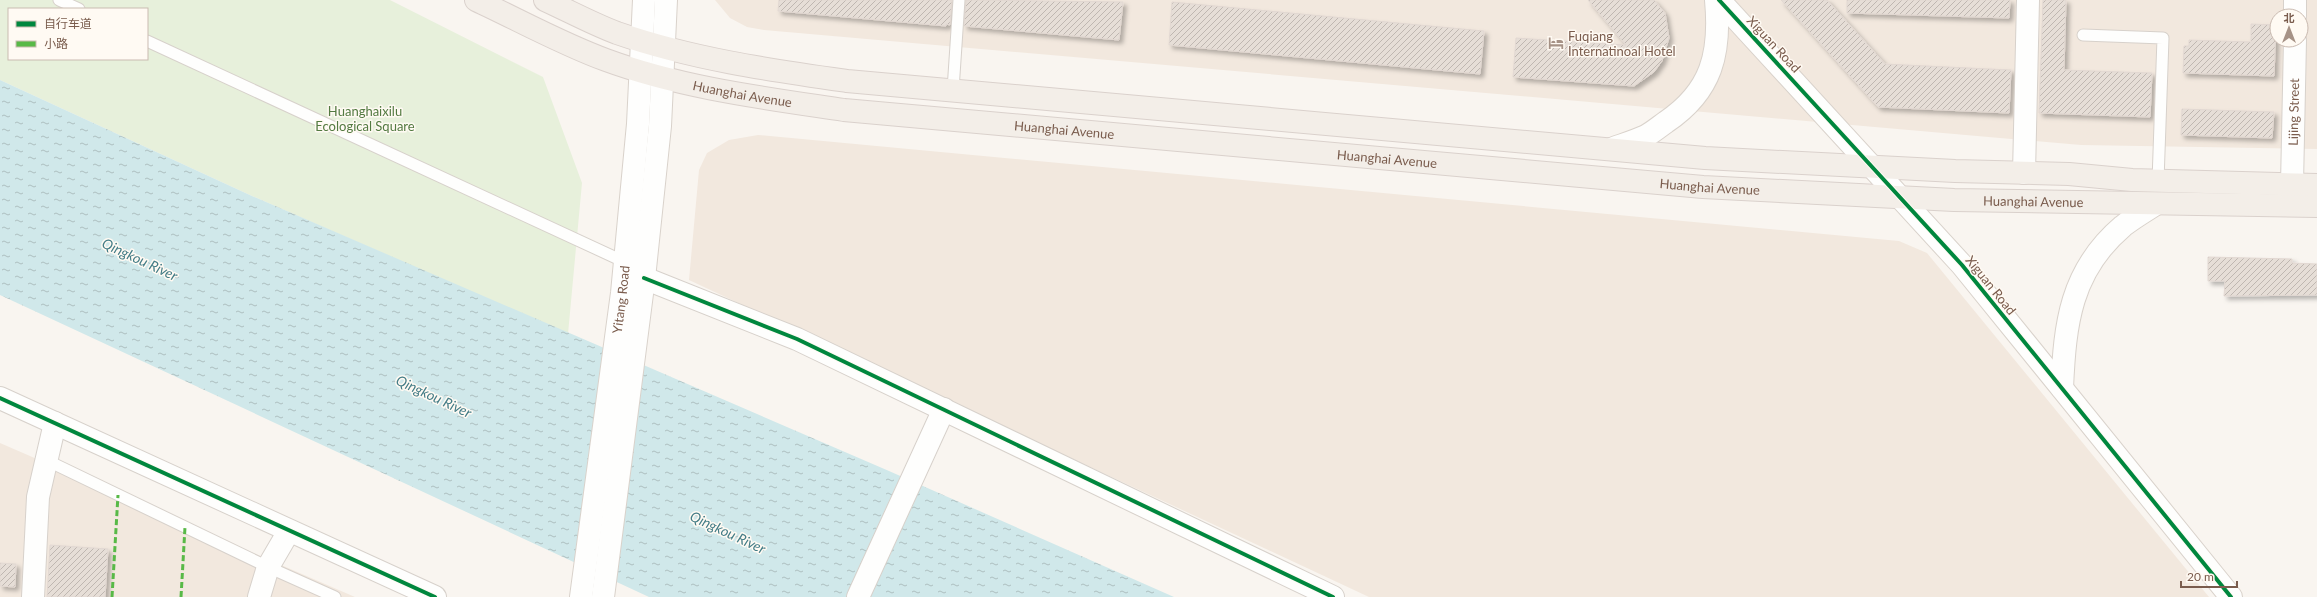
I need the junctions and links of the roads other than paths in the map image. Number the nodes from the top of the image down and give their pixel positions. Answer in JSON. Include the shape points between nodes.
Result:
{"nodes":[{"id":1,"x":60,"y":0,"type":"edge"},
{"id":2,"x":476,"y":0,"type":"edge"},
{"id":3,"x":545,"y":0,"type":"edge"},
{"id":4,"x":644,"y":0,"type":"edge"},
{"id":5,"x":666,"y":0,"type":"edge"},
{"id":6,"x":959,"y":0,"type":"edge"},
{"id":7,"x":1716,"y":0,"type":"edge"},
{"id":8,"x":1719,"y":0,"type":"edge"},
{"id":9,"x":2028,"y":0,"type":"edge"},
{"id":10,"x":77,"y":8,"type":"edge"},
{"id":11,"x":2083,"y":35,"type":"dead end"},
{"id":12,"x":148,"y":41,"type":"edge"},
{"id":13,"x":642,"y":41,"type":"junction"},
{"id":14,"x":664,"y":47,"type":"junction"},
{"id":15,"x":2295,"y":48,"type":"edge"},
{"id":16,"x":640,"y":71,"type":"junction"},
{"id":17,"x":662,"y":77,"type":"junction"},
{"id":18,"x":953,"y":90,"type":"junction"},
{"id":19,"x":1611,"y":149,"type":"junction"},
{"id":20,"x":1873,"y":168,"type":"junction"},
{"id":21,"x":2024,"y":173,"type":"junction"},
{"id":22,"x":2158,"y":181,"type":"junction"},
{"id":23,"x":2292,"y":184,"type":"junction"},
{"id":24,"x":2317,"y":185,"type":"edge"},
{"id":25,"x":1901,"y":198,"type":"junction"},
{"id":26,"x":2156,"y":204,"type":"junction"},
{"id":27,"x":2317,"y":206,"type":"edge"},
{"id":28,"x":625,"y":262,"type":"junction"},
{"id":29,"x":644,"y":278,"type":"junction"},
{"id":30,"x":632,"y":297,"type":"junction"},
{"id":31,"x":2062,"y":388,"type":"junction"},
{"id":32,"x":0,"y":398,"type":"edge"},
{"id":33,"x":944,"y":409,"type":"junction"},
{"id":34,"x":55,"y":423,"type":"junction"},
{"id":35,"x":46,"y":460,"type":"junction"},
{"id":36,"x":289,"y":530,"type":"junction"},
{"id":37,"x":268,"y":568,"type":"junction"},
{"id":38,"x":33,"y":597,"type":"edge"},
{"id":39,"x":259,"y":597,"type":"edge"},
{"id":40,"x":335,"y":597,"type":"edge"},
{"id":41,"x":435,"y":597,"type":"edge"},
{"id":42,"x":581,"y":597,"type":"edge"},
{"id":43,"x":603,"y":597,"type":"edge"},
{"id":44,"x":858,"y":597,"type":"edge"},
{"id":45,"x":1333,"y":597,"type":"edge"},
{"id":46,"x":2232,"y":597,"type":"edge"}],
"edges":[{"from":1,"to":10,"type":"lane"},
{"from":2,"to":16,"type":"main road","name":"Huanghai Avenue","via":[[591,54]]},
{"from":3,"to":13,"type":"main road","name":"Huanghai Avenue","via":[[603,27]]},
{"from":4,"to":13,"type":"street","name":"Yitang Road"},
{"from":5,"to":14,"type":"street","name":"Yitang Road"},
{"from":6,"to":18,"type":"lane"},
{"from":7,"to":19,"type":"street","via":[[1716,49],[1709,73],[1696,97],[1646,136]]},
{"from":8,"to":20,"type":"street","name":"Xiguan Road"},
{"from":9,"to":21,"type":"street"},
{"from":11,"to":22,"type":"lane","via":[[2163,38]]},
{"from":12,"to":28,"type":"lane"},
{"from":13,"to":14,"type":"main road","name":"Huanghai Avenue"},
{"from":13,"to":16,"type":"street","name":"Yitang Road"},
{"from":14,"to":17,"type":"street","name":"Yitang Road"},
{"from":14,"to":18,"type":"main road","name":"Huanghai Avenue","via":[[759,68],[847,81]]},
{"from":15,"to":23,"type":"street","name":"Lijing Street"},
{"from":16,"to":17,"type":"main road","name":"Huanghai Avenue"},
{"from":16,"to":28,"type":"street","name":"Yitang Road"},
{"from":17,"to":25,"type":"main road","name":"Huanghai Avenue","via":[[754,97],[844,110],[1703,187]]},
{"from":17,"to":29,"type":"street","name":"Yitang Road","via":[[660,126]]},
{"from":18,"to":19,"type":"main road","name":"Huanghai Avenue"},
{"from":19,"to":20,"type":"main road","name":"Huanghai Avenue","via":[[1705,158]]},
{"from":20,"to":21,"type":"main road","name":"Huanghai Avenue"},
{"from":20,"to":25,"type":"street","name":"Xiguan Road"},
{"from":21,"to":22,"type":"main road","name":"Huanghai Avenue"},
{"from":22,"to":23,"type":"main road","name":"Huanghai Avenue"},
{"from":23,"to":24,"type":"main road","name":"Huanghai Avenue"},
{"from":25,"to":26,"type":"main road","name":"Huanghai Avenue","via":[[2068,204]]},
{"from":25,"to":31,"type":"street","name":"Xiguan Road","via":[[1962,265]]},
{"from":26,"to":27,"type":"main road","name":"Huanghai Avenue"},
{"from":26,"to":31,"type":"street","via":[[2123,226],[2100,250],[2081,278],[2069,314],[2064,341]]},
{"from":28,"to":30,"type":"street","name":"Yitang Road"},
{"from":29,"to":30,"type":"street","name":"Yitang Road"},
{"from":29,"to":33,"type":"street","via":[[797,339]]},
{"from":30,"to":42,"type":"street","name":"Yitang Road"},
{"from":30,"to":43,"type":"street","name":"Yitang Road"},
{"from":31,"to":46,"type":"street","name":"Xiguan Road"},
{"from":32,"to":34,"type":"street"},
{"from":33,"to":44,"type":"street"},
{"from":33,"to":45,"type":"street"},
{"from":34,"to":35,"type":"street"},
{"from":34,"to":36,"type":"street"},
{"from":35,"to":37,"type":"lane"},
{"from":35,"to":38,"type":"street","via":[[38,497]]},
{"from":36,"to":37,"type":"street"},
{"from":36,"to":41,"type":"street"},
{"from":37,"to":39,"type":"street"},
{"from":37,"to":40,"type":"lane"}]}
